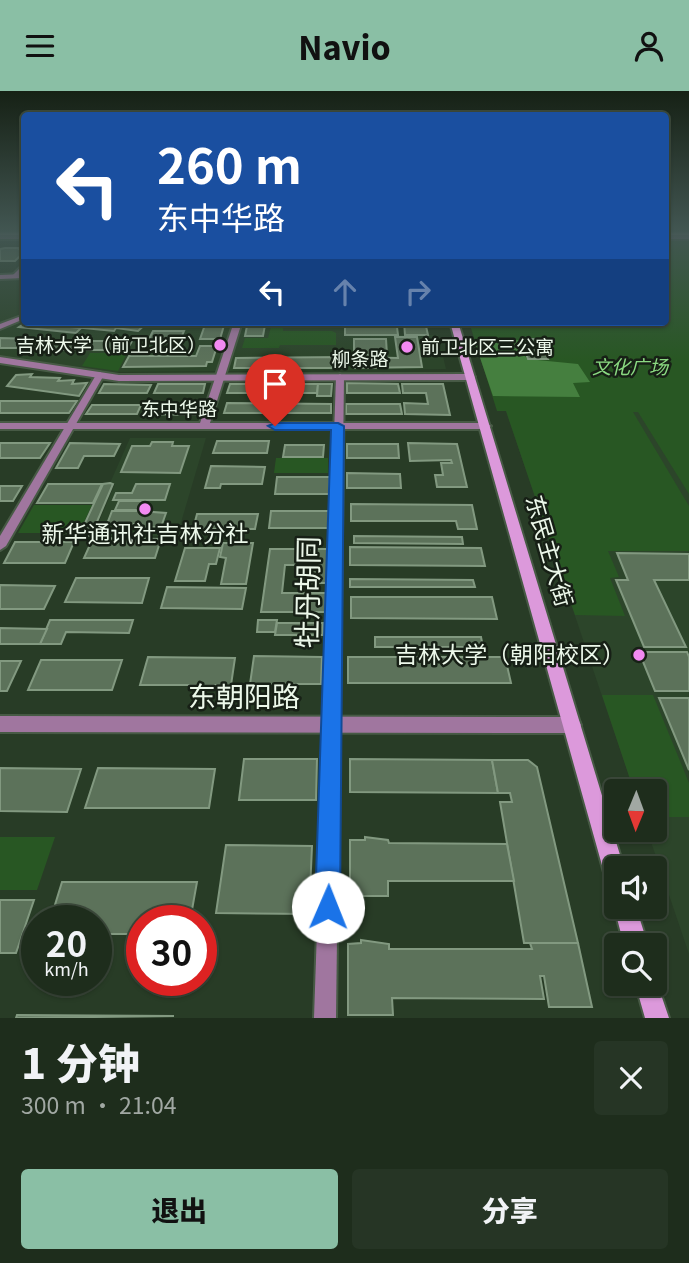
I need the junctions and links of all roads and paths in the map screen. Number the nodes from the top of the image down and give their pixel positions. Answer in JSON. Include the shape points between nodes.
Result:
{"nodes":[{"id":1,"x":15,"y":276,"type":"joint"},
{"id":2,"x":21,"y":276,"type":"edge"},
{"id":3,"x":0,"y":277,"type":"edge"},
{"id":4,"x":21,"y":318,"type":"edge"},
{"id":5,"x":237,"y":326,"type":"edge"},
{"id":6,"x":455,"y":326,"type":"edge"},
{"id":7,"x":0,"y":327,"type":"edge"},
{"id":8,"x":0,"y":360,"type":"edge"},
{"id":9,"x":100,"y":375,"type":"junction"},
{"id":10,"x":220,"y":377,"type":"junction"},
{"id":11,"x":340,"y":377,"type":"junction"},
{"id":12,"x":470,"y":377,"type":"junction"},
{"id":13,"x":0,"y":426,"type":"edge"},
{"id":14,"x":69,"y":426,"type":"junction"},
{"id":15,"x":204,"y":426,"type":"junction"},
{"id":16,"x":338,"y":426,"type":"junction"},
{"id":17,"x":485,"y":426,"type":"junction"},
{"id":18,"x":1,"y":542,"type":"edge"},
{"id":19,"x":0,"y":724,"type":"edge"},
{"id":20,"x":331,"y":725,"type":"junction"},
{"id":21,"x":572,"y":725,"type":"junction"},
{"id":22,"x":610,"y":856,"type":"edge"},
{"id":23,"x":651,"y":996,"type":"edge"},
{"id":24,"x":325,"y":1018,"type":"edge"},
{"id":25,"x":657,"y":1018,"type":"edge"}],
"edges":[{"from":1,"to":2,"type":"street"},
{"from":1,"to":3,"type":"street"},
{"from":4,"to":7,"type":"street"},
{"from":5,"to":10,"type":"street"},
{"from":6,"to":12,"type":"main road","name":"东民主大街"},
{"from":8,"to":9,"type":"street","name":"柳条路"},
{"from":9,"to":10,"type":"street","name":"柳条路"},
{"from":9,"to":14,"type":"street"},
{"from":10,"to":11,"type":"street","name":"柳条路"},
{"from":10,"to":15,"type":"street"},
{"from":11,"to":12,"type":"street","name":"柳条路"},
{"from":11,"to":16,"type":"street","name":"牡丹胡同"},
{"from":12,"to":17,"type":"main road","name":"东民主大街"},
{"from":13,"to":14,"type":"street","name":"东中华路"},
{"from":14,"to":15,"type":"street","name":"东中华路"},
{"from":14,"to":18,"type":"street"},
{"from":15,"to":16,"type":"street","name":"东中华路"},
{"from":16,"to":17,"type":"street","name":"东中华路"},
{"from":16,"to":20,"type":"street","name":"牡丹胡同"},
{"from":17,"to":21,"type":"main road","name":"东民主大街"},
{"from":19,"to":20,"type":"street","name":"东朝阳路"},
{"from":20,"to":21,"type":"street","name":"东朝阳路"},
{"from":20,"to":24,"type":"street","name":"牡丹胡同"},
{"from":21,"to":22,"type":"main road","name":"东民主大街"},
{"from":23,"to":25,"type":"main road"}]}
